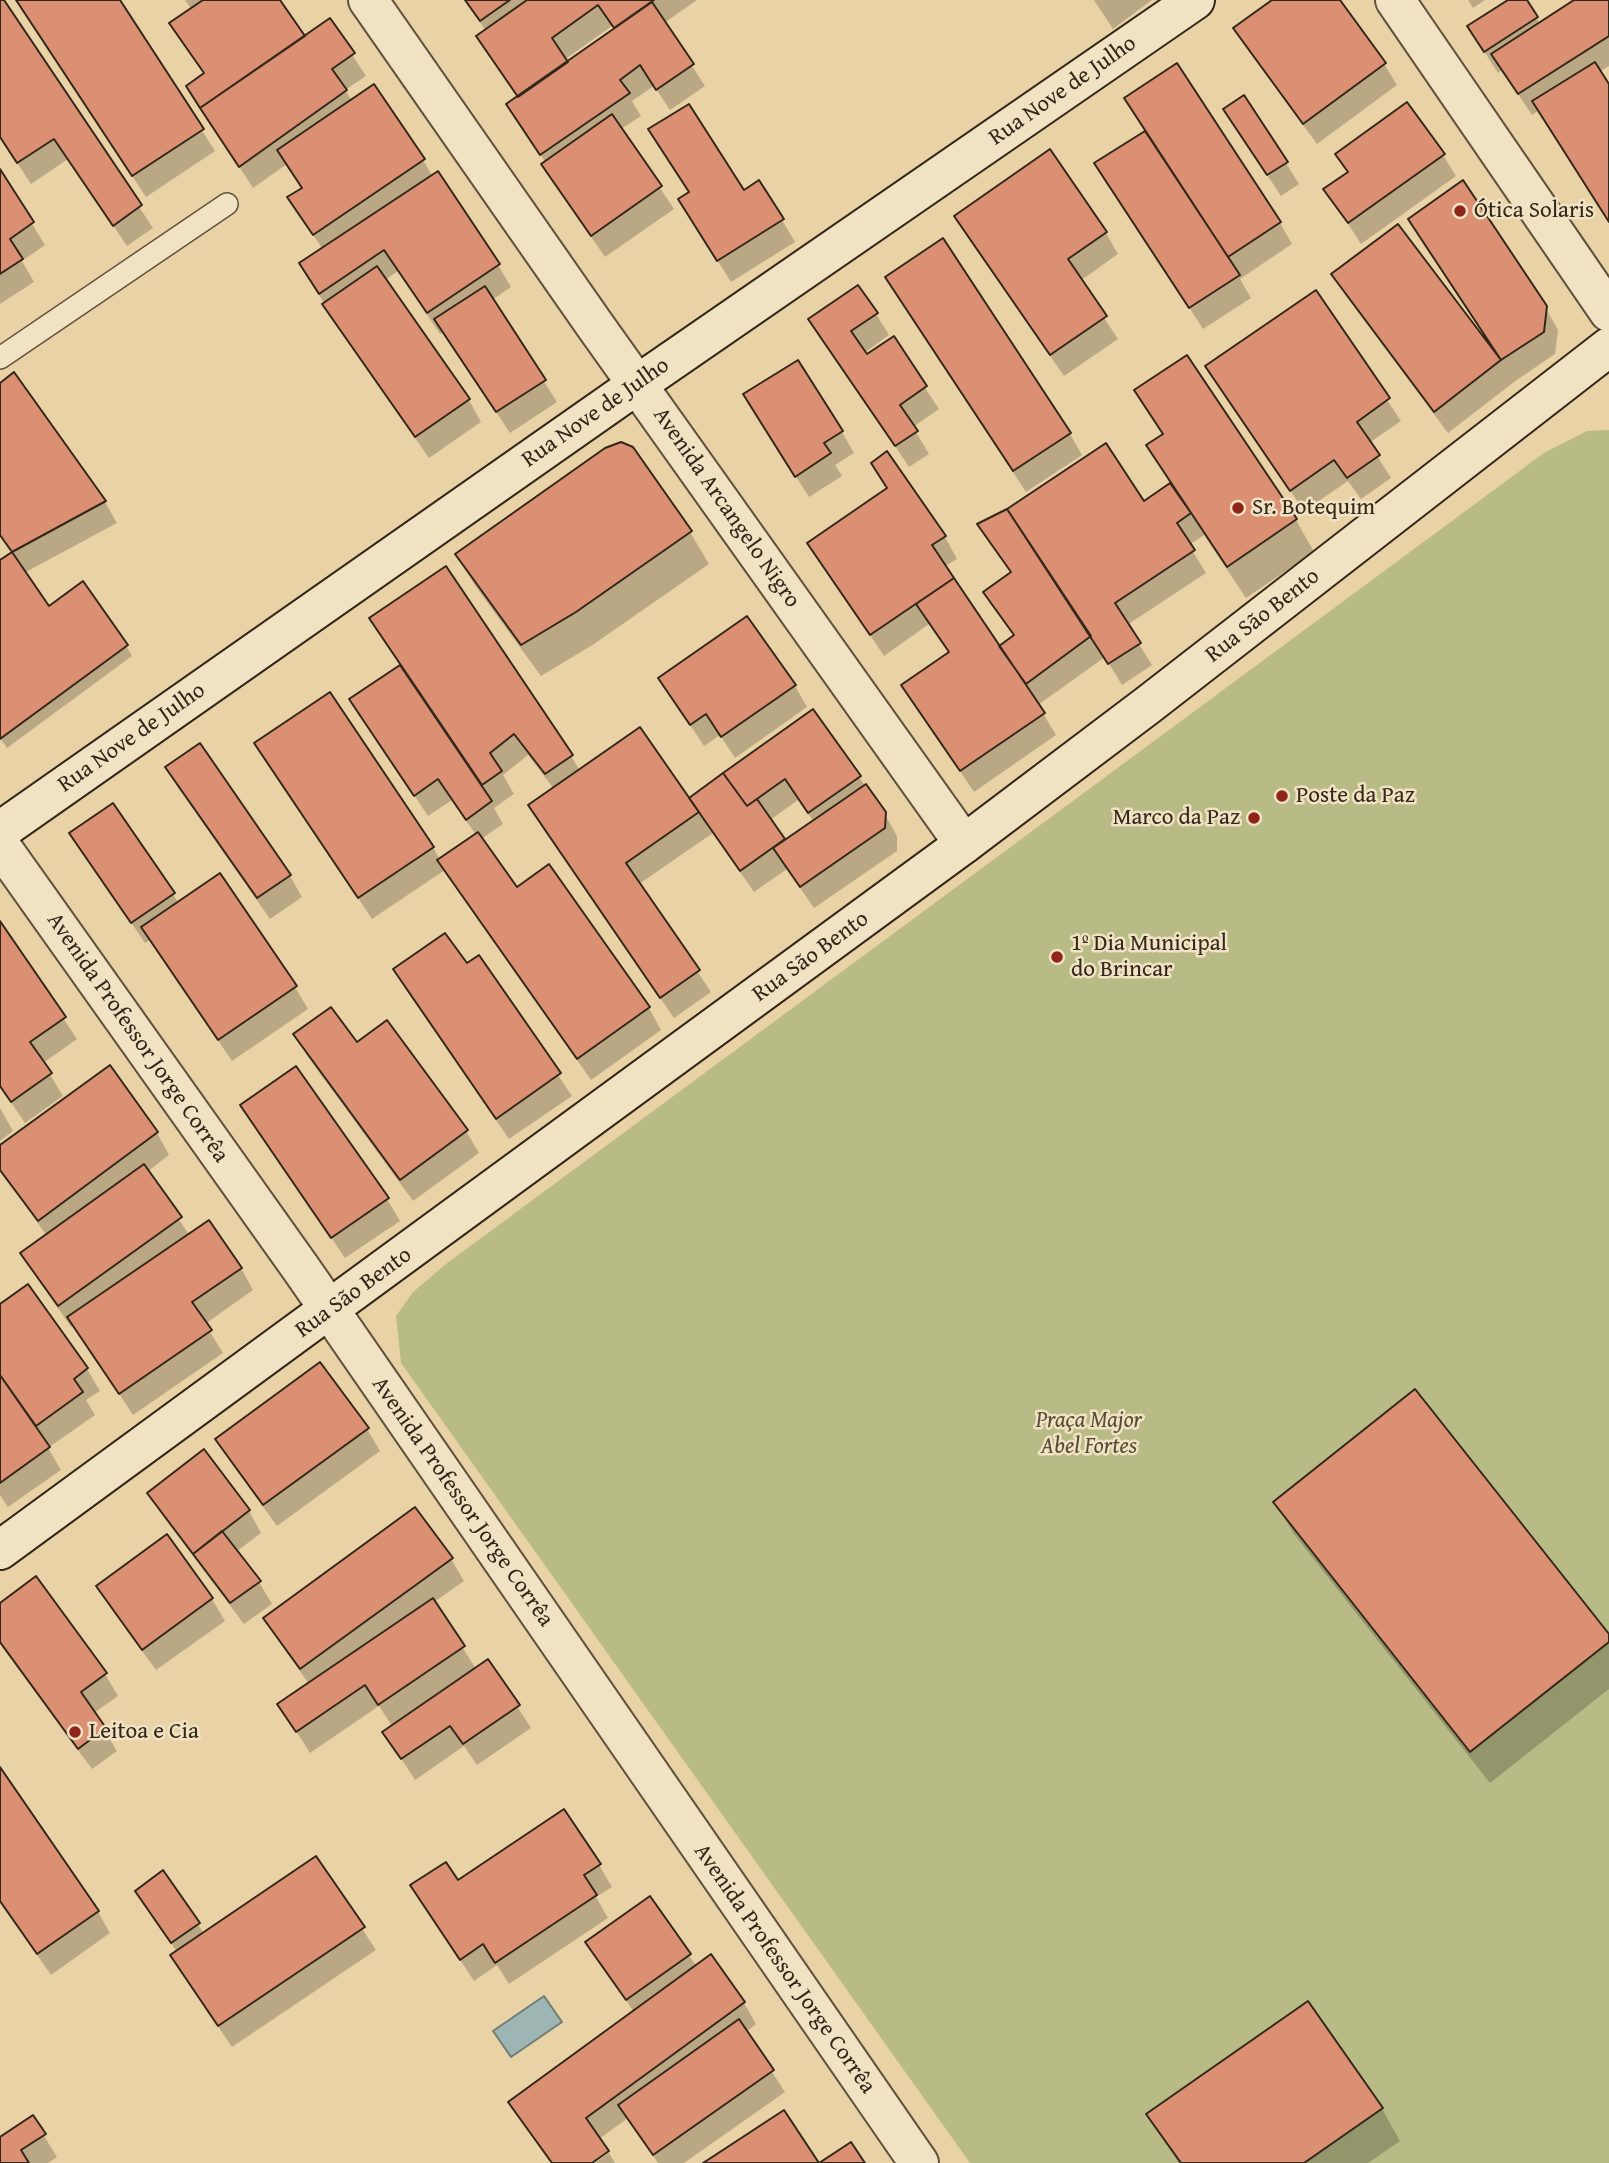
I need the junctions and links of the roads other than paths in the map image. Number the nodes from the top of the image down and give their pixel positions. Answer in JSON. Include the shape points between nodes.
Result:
{"nodes":[{"id":1,"x":368,"y":0,"type":"edge"},
{"id":2,"x":1195,"y":0,"type":"edge"},
{"id":3,"x":1395,"y":0,"type":"edge"},
{"id":4,"x":227,"y":204,"type":"dead end"},
{"id":5,"x":1609,"y":312,"type":"edge"},
{"id":6,"x":1609,"y":347,"type":"edge"},
{"id":7,"x":0,"y":358,"type":"edge"},
{"id":8,"x":638,"y":384,"type":"junction"},
{"id":9,"x":0,"y":831,"type":"edge"},
{"id":10,"x":964,"y":844,"type":"junction"},
{"id":11,"x":0,"y":845,"type":"edge"},
{"id":12,"x":329,"y":1310,"type":"junction"},
{"id":13,"x":0,"y":1550,"type":"edge"},
{"id":14,"x":919,"y":2163,"type":"edge"}],
"edges":[{"from":1,"to":8,"type":"street","name":"Avenida Arcangelo Nigro"},
{"from":2,"to":8,"type":"street","name":"Rua Nove de Julho"},
{"from":3,"to":5,"type":"street"},
{"from":4,"to":7,"type":"lane"},
{"from":6,"to":10,"type":"street","name":"Rua São Bento"},
{"from":8,"to":9,"type":"street","name":"Rua Nove de Julho"},
{"from":8,"to":10,"type":"street","name":"Avenida Arcangelo Nigro"},
{"from":10,"to":12,"type":"street","name":"Rua São Bento"},
{"from":11,"to":12,"type":"street","name":"Avenida Professor Jorge Corrêa"},
{"from":12,"to":13,"type":"street","name":"Rua São Bento"},
{"from":12,"to":14,"type":"street","name":"Avenida Professor Jorge Corrêa"}]}
